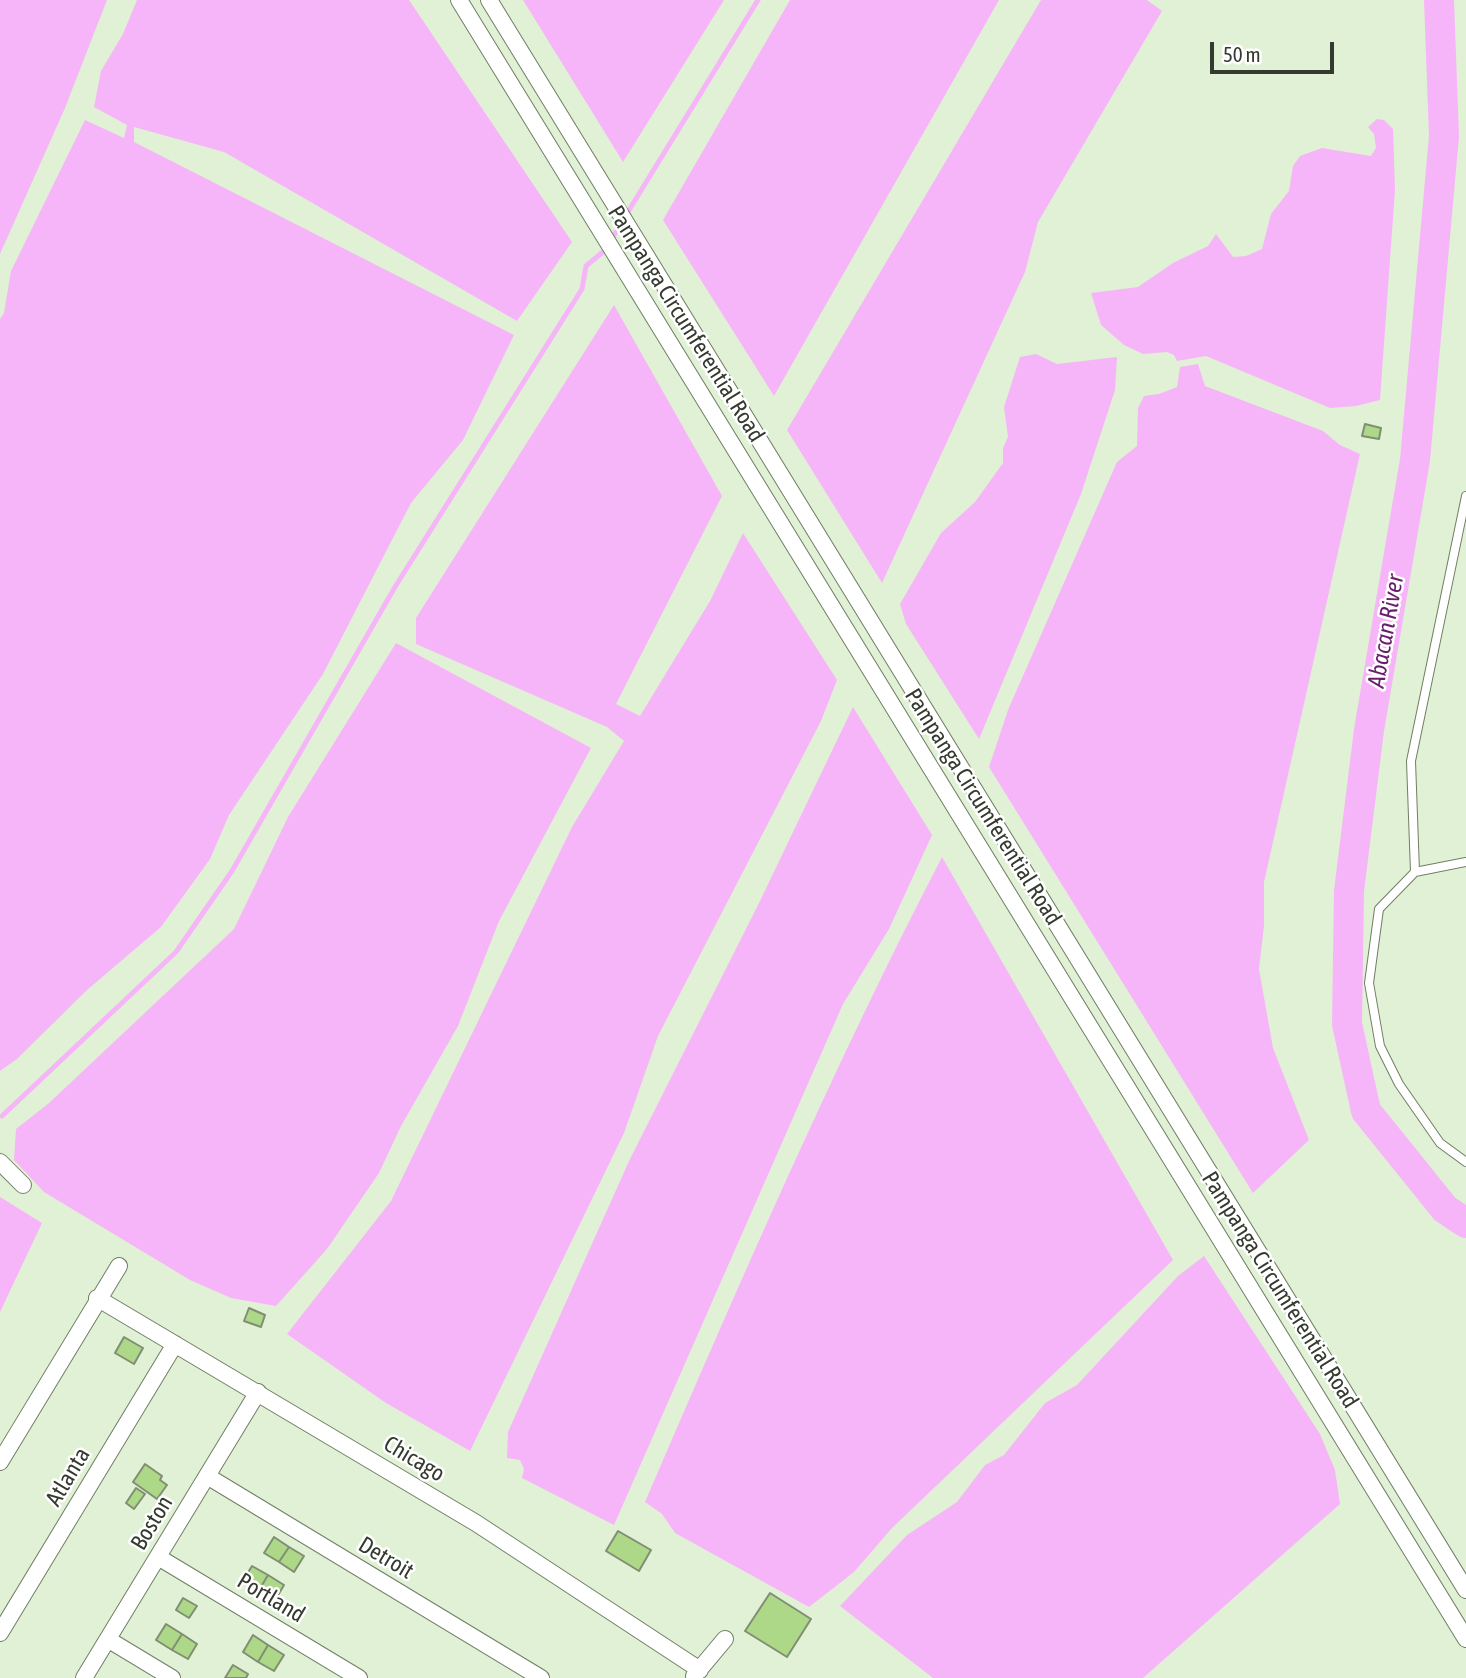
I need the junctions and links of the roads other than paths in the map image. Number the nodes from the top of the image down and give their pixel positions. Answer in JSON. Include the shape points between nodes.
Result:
{"nodes":[{"id":1,"x":459,"y":0,"type":"edge"},
{"id":2,"x":489,"y":0,"type":"edge"},
{"id":3,"x":1466,"y":496,"type":"edge"},
{"id":4,"x":1466,"y":862,"type":"edge"},
{"id":5,"x":1415,"y":872,"type":"junction"},
{"id":6,"x":0,"y":1162,"type":"edge"},
{"id":7,"x":1466,"y":1162,"type":"edge"},
{"id":8,"x":23,"y":1185,"type":"dead end"},
{"id":9,"x":119,"y":1266,"type":"dead end"},
{"id":10,"x":97,"y":1298,"type":"junction"},
{"id":11,"x":175,"y":1344,"type":"junction"},
{"id":12,"x":258,"y":1392,"type":"junction"},
{"id":13,"x":0,"y":1462,"type":"edge"},
{"id":14,"x":207,"y":1476,"type":"junction"},
{"id":15,"x":158,"y":1557,"type":"junction"},
{"id":16,"x":1466,"y":1590,"type":"edge"},
{"id":17,"x":0,"y":1633,"type":"edge"},
{"id":18,"x":725,"y":1639,"type":"dead end"},
{"id":19,"x":1466,"y":1639,"type":"edge"},
{"id":20,"x":108,"y":1640,"type":"junction"},
{"id":21,"x":696,"y":1674,"type":"edge"},
{"id":22,"x":84,"y":1678,"type":"edge"},
{"id":23,"x":172,"y":1678,"type":"edge"},
{"id":24,"x":359,"y":1678,"type":"edge"},
{"id":25,"x":541,"y":1678,"type":"edge"}],
"edges":[{"from":1,"to":19,"type":"street","name":"Pampanga Circumferential Road"},
{"from":2,"to":16,"type":"street","name":"Pampanga Circumferential Road"},
{"from":3,"to":5,"type":"lane","via":[[1411,761]]},
{"from":4,"to":5,"type":"lane"},
{"from":5,"to":7,"type":"lane","via":[[1379,909],[1369,983],[1377,1033],[1399,1084],[1440,1143]]},
{"from":6,"to":8,"type":"street"},
{"from":9,"to":10,"type":"street"},
{"from":10,"to":11,"type":"street","name":"Chicago"},
{"from":10,"to":13,"type":"street"},
{"from":11,"to":12,"type":"street","name":"Chicago"},
{"from":11,"to":17,"type":"street","name":"Atlanta"},
{"from":12,"to":14,"type":"street","name":"Boston"},
{"from":12,"to":21,"type":"street","name":"Chicago","via":[[476,1523]]},
{"from":14,"to":15,"type":"street","name":"Boston"},
{"from":14,"to":25,"type":"street","name":"Detroit"},
{"from":15,"to":20,"type":"street","name":"Boston"},
{"from":15,"to":24,"type":"street","name":"Portland"},
{"from":18,"to":21,"type":"street"},
{"from":20,"to":22,"type":"street","name":"Boston"},
{"from":20,"to":23,"type":"street"}]}
